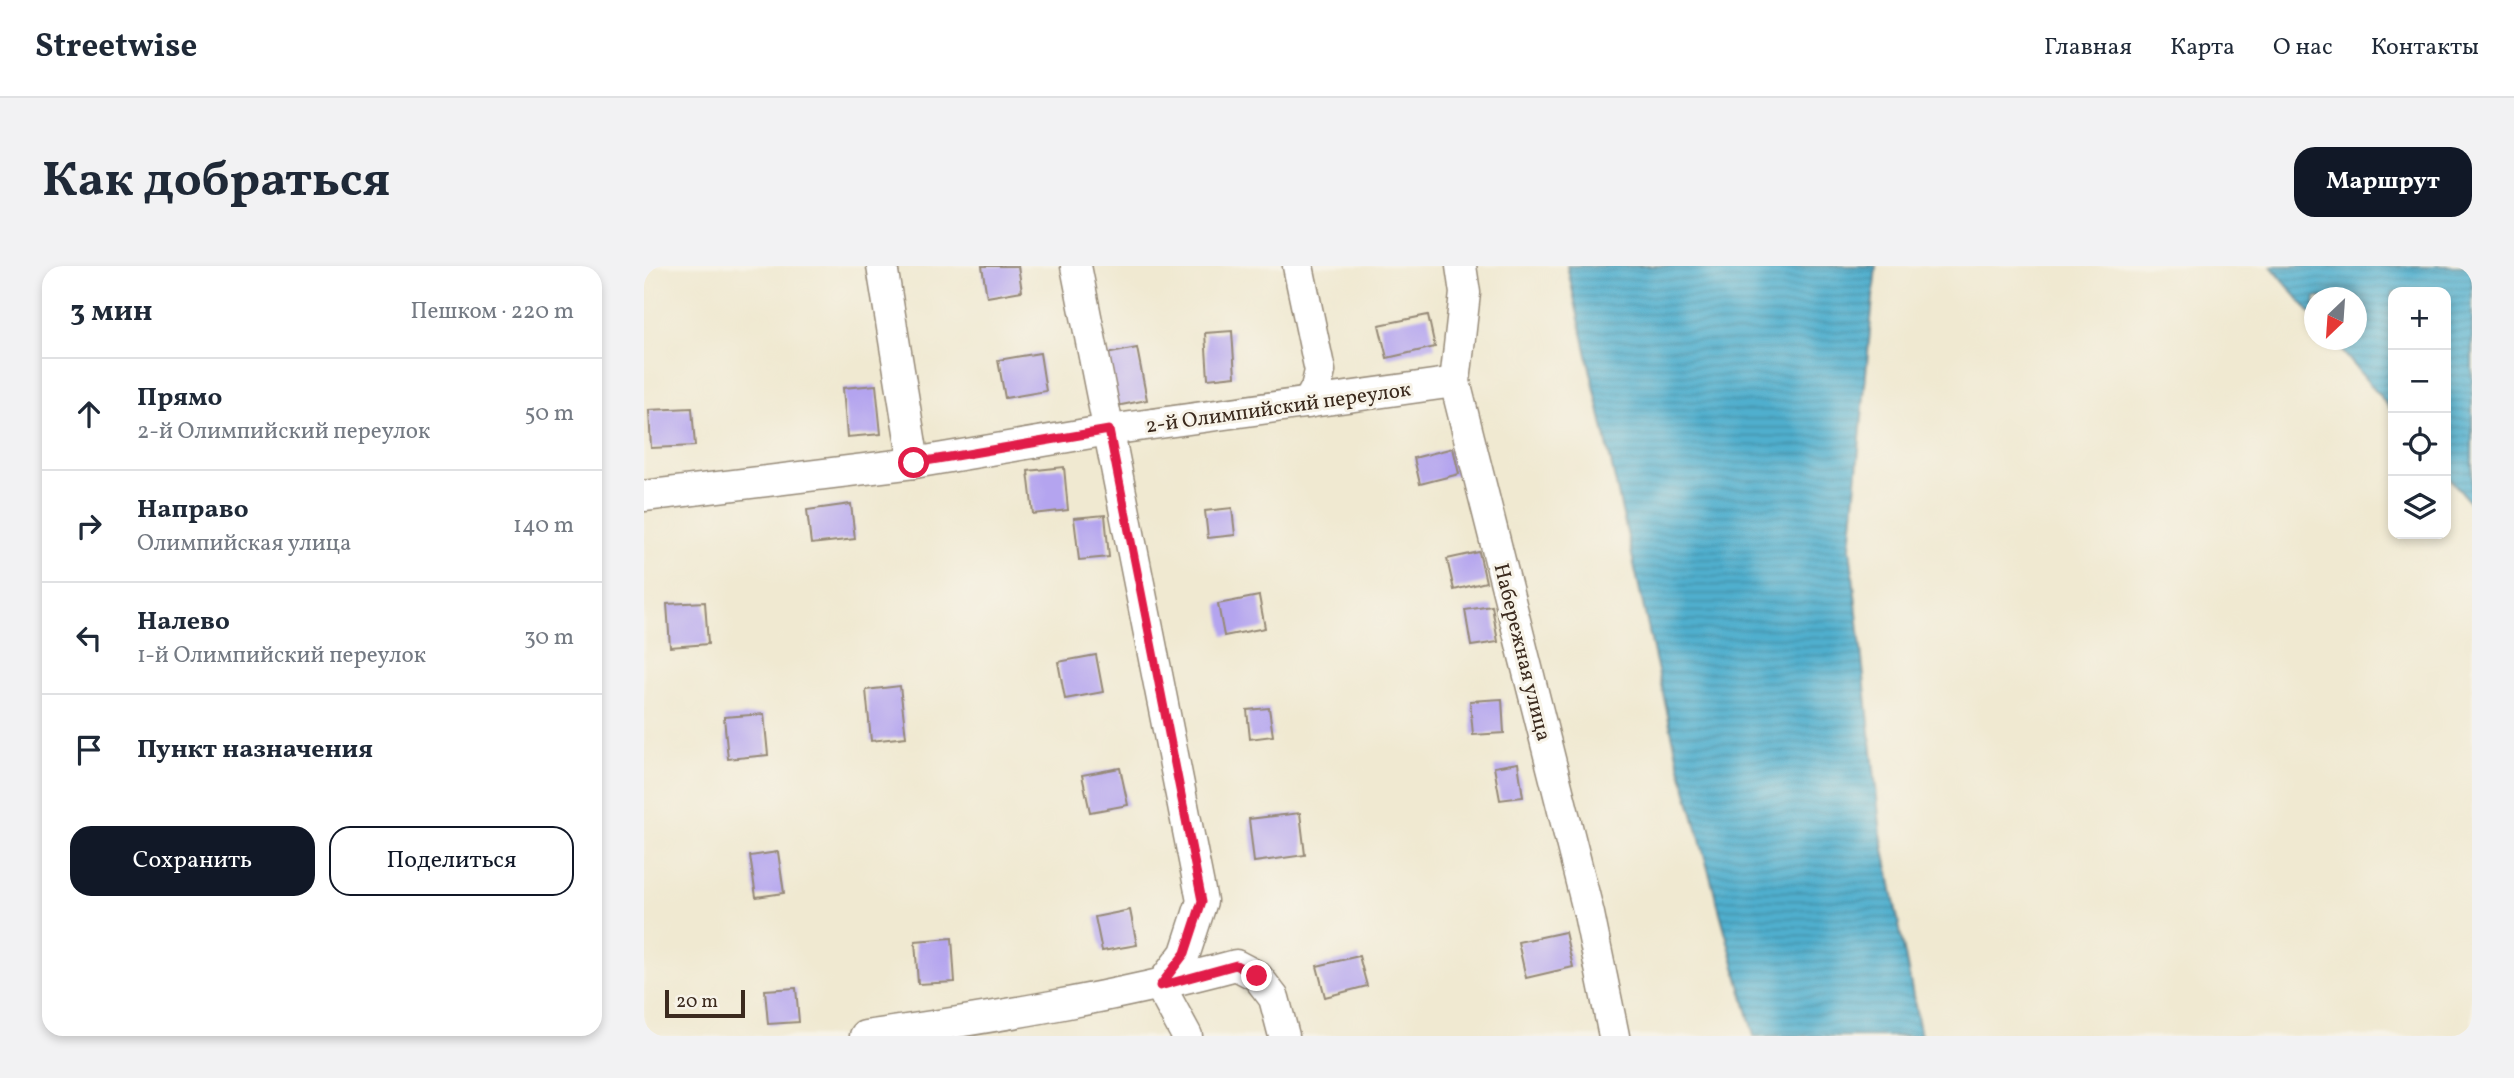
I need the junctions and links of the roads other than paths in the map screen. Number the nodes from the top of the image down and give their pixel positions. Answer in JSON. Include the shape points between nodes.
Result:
{"nodes":[{"id":1,"x":882,"y":266,"type":"edge"},
{"id":2,"x":1076,"y":266,"type":"edge"},
{"id":3,"x":1298,"y":266,"type":"edge"},
{"id":4,"x":1461,"y":266,"type":"edge"},
{"id":5,"x":1455,"y":382,"type":"junction"},
{"id":6,"x":1308,"y":403,"type":"junction"},
{"id":7,"x":1109,"y":430,"type":"junction"},
{"id":8,"x":914,"y":463,"type":"junction"},
{"id":9,"x":644,"y":496,"type":"edge"},
{"id":10,"x":1160,"y":986,"type":"junction"},
{"id":11,"x":865,"y":1036,"type":"edge"},
{"id":12,"x":1186,"y":1036,"type":"edge"},
{"id":13,"x":1284,"y":1036,"type":"edge"},
{"id":14,"x":1614,"y":1036,"type":"edge"}],
"edges":[{"from":1,"to":8,"type":"street"},
{"from":2,"to":7,"type":"street"},
{"from":3,"to":6,"type":"street","via":[[1320,371]]},
{"from":4,"to":5,"type":"street","name":"Набережная улица","via":[[1465,293]]},
{"from":5,"to":6,"type":"street","name":"2-й Олимпийский переулок"},
{"from":5,"to":14,"type":"street","name":"Набережная улица","via":[[1589,914]]},
{"from":6,"to":7,"type":"street","name":"2-й Олимпийский переулок"},
{"from":7,"to":8,"type":"street","name":"2-й Олимпийский переулок"},
{"from":7,"to":10,"type":"street","via":[[1202,901],[1185,953]]},
{"from":8,"to":9,"type":"street","name":"2-й Олимпийский переулок"},
{"from":10,"to":11,"type":"street"},
{"from":10,"to":12,"type":"street"},
{"from":10,"to":13,"type":"street","via":[[1236,965],[1257,976],[1274,998]]}]}
